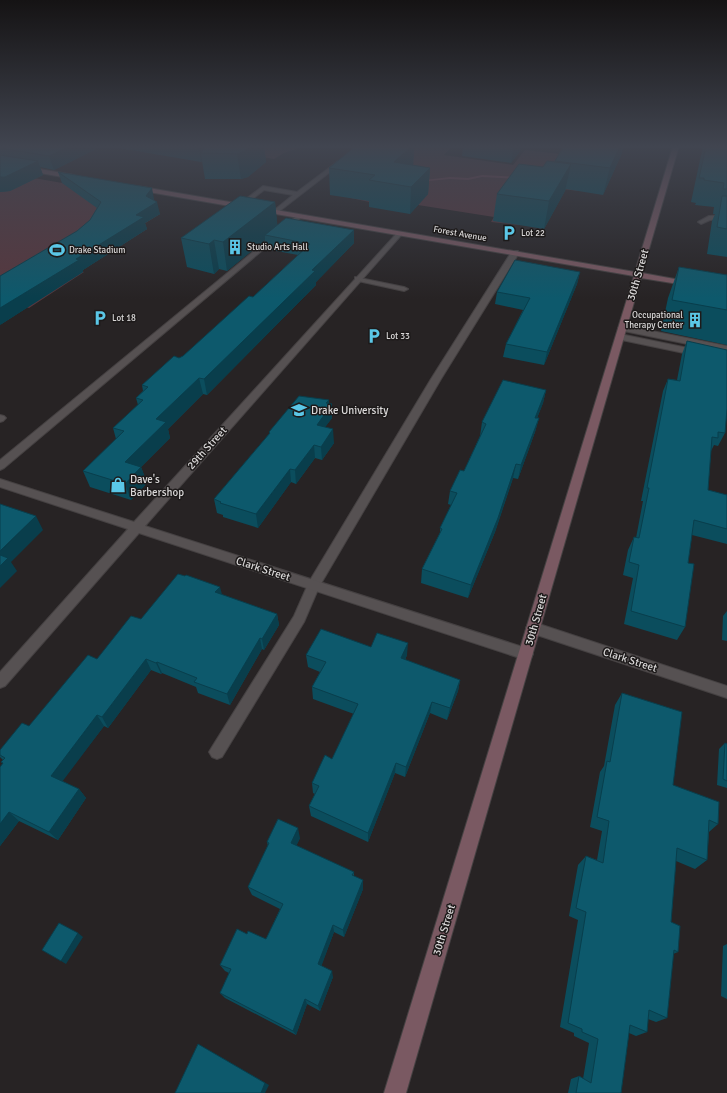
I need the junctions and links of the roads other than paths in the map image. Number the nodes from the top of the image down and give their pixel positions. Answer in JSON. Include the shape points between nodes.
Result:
{"nodes":[{"id":1,"x":189,"y":197,"type":"edge"},
{"id":2,"x":251,"y":197,"type":"edge"},
{"id":3,"x":294,"y":197,"type":"edge"},
{"id":4,"x":661,"y":197,"type":"edge"},
{"id":5,"x":240,"y":206,"type":"junction"},
{"id":6,"x":251,"y":208,"type":"junction"},
{"id":7,"x":275,"y":212,"type":"junction"},
{"id":8,"x":242,"y":214,"type":"edge"},
{"id":9,"x":300,"y":216,"type":"junction"},
{"id":10,"x":727,"y":217,"type":"edge"},
{"id":11,"x":727,"y":222,"type":"edge"},
{"id":12,"x":400,"y":233,"type":"junction"},
{"id":13,"x":515,"y":253,"type":"junction"},
{"id":14,"x":638,"y":275,"type":"junction"},
{"id":15,"x":358,"y":279,"type":"junction"},
{"id":16,"x":697,"y":285,"type":"edge"},
{"id":17,"x":404,"y":289,"type":"dead end"},
{"id":18,"x":621,"y":333,"type":"junction"},
{"id":19,"x":727,"y":349,"type":"edge"},
{"id":20,"x":727,"y":359,"type":"edge"},
{"id":21,"x":0,"y":466,"type":"edge"},
{"id":22,"x":0,"y":483,"type":"edge"},
{"id":23,"x":136,"y":527,"type":"junction"},
{"id":24,"x":314,"y":586,"type":"junction"},
{"id":25,"x":533,"y":628,"type":"junction"},
{"id":26,"x":526,"y":654,"type":"junction"},
{"id":27,"x":0,"y":682,"type":"edge"},
{"id":28,"x":727,"y":692,"type":"edge"},
{"id":29,"x":217,"y":752,"type":"dead end"},
{"id":30,"x":395,"y":1093,"type":"edge"}],
"edges":[{"from":1,"to":5,"type":"main road","name":"Forest Avenue"},
{"from":2,"to":5,"type":"street"},
{"from":3,"to":7,"type":"street"},
{"from":4,"to":14,"type":"main road","name":"30th Street"},
{"from":5,"to":6,"type":"main road","name":"Forest Avenue"},
{"from":6,"to":7,"type":"main road","name":"Forest Avenue"},
{"from":6,"to":8,"type":"street"},
{"from":7,"to":9,"type":"main road","name":"Forest Avenue"},
{"from":9,"to":12,"type":"main road","name":"Forest Avenue"},
{"from":9,"to":21,"type":"street"},
{"from":10,"to":11,"type":"street","via":[[709,218],[700,222]]},
{"from":12,"to":13,"type":"main road","name":"Forest Avenue"},
{"from":12,"to":15,"type":"street","name":"29th Street"},
{"from":13,"to":14,"type":"main road","name":"Forest Avenue"},
{"from":13,"to":24,"type":"street","via":[[436,379]]},
{"from":14,"to":16,"type":"main road","name":"Forest Avenue"},
{"from":14,"to":18,"type":"main road","name":"30th Street"},
{"from":15,"to":17,"type":"street"},
{"from":15,"to":23,"type":"street","name":"29th Street"},
{"from":18,"to":19,"type":"street"},
{"from":18,"to":20,"type":"street"},
{"from":18,"to":25,"type":"main road","name":"30th Street"},
{"from":22,"to":23,"type":"street","name":"Clark Street"},
{"from":23,"to":24,"type":"street","name":"Clark Street"},
{"from":23,"to":27,"type":"street","name":"29th Street"},
{"from":24,"to":26,"type":"street","name":"Clark Street"},
{"from":24,"to":29,"type":"street","via":[[299,618]]},
{"from":25,"to":26,"type":"main road","name":"30th Street"},
{"from":25,"to":28,"type":"street","name":"Clark Street"},
{"from":26,"to":30,"type":"main road","name":"30th Street"}]}
